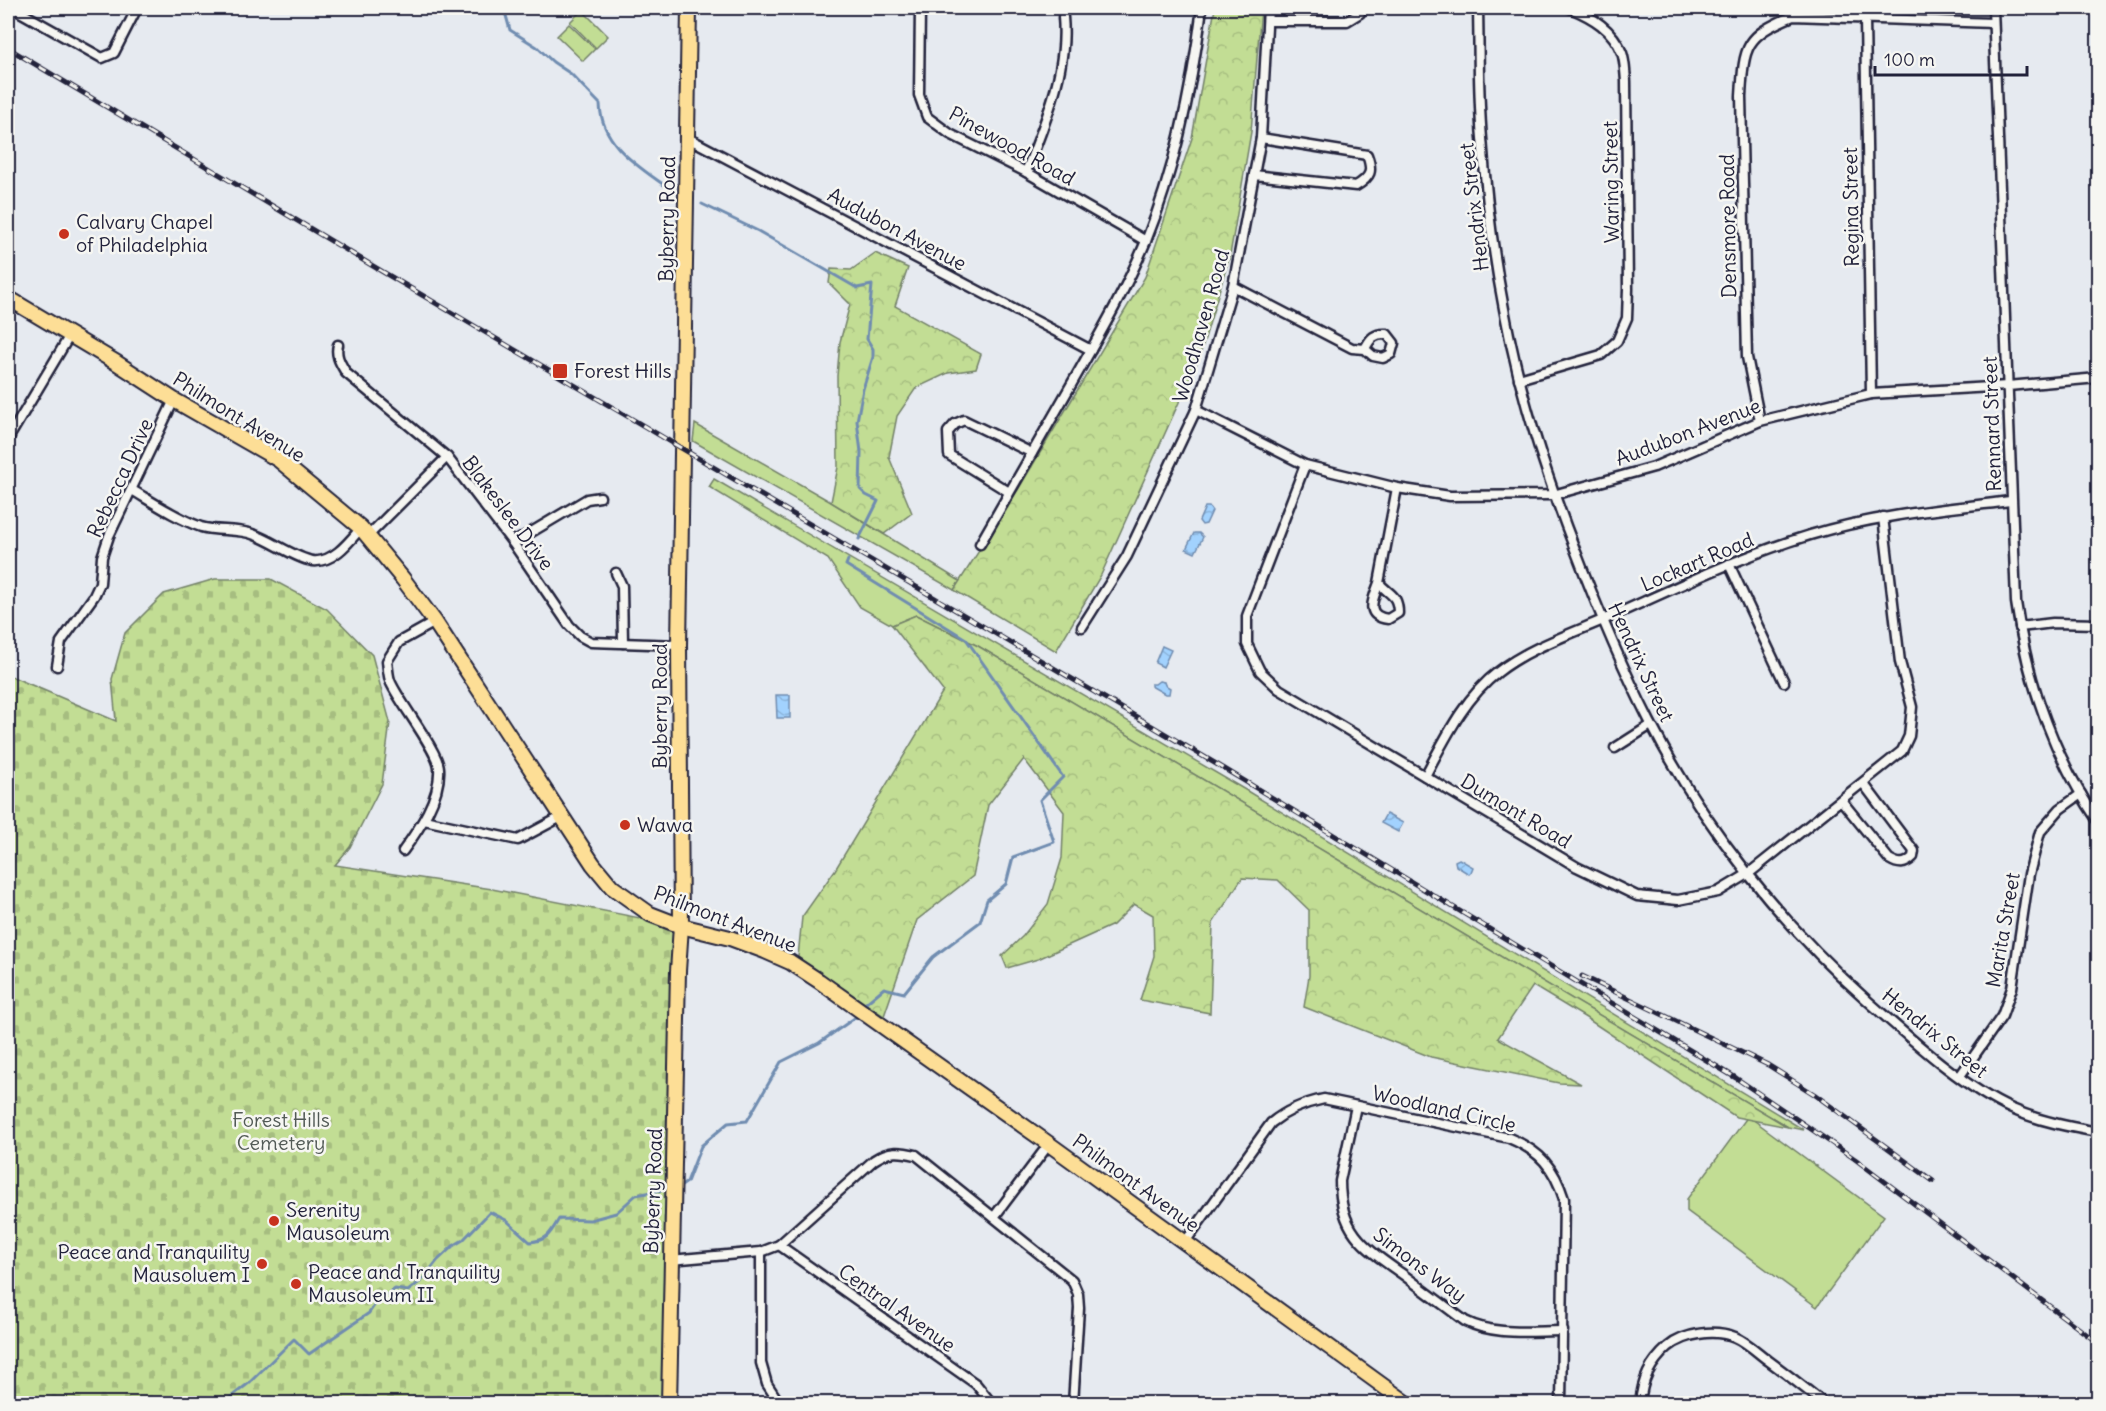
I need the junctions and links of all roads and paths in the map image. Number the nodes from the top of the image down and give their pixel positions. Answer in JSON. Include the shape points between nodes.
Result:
{"nodes":[{"id":1,"x":13,"y":8,"type":"edge"},
{"id":2,"x":137,"y":8,"type":"edge"},
{"id":3,"x":689,"y":8,"type":"edge"},
{"id":4,"x":920,"y":8,"type":"edge"},
{"id":5,"x":1202,"y":8,"type":"edge"},
{"id":6,"x":1268,"y":8,"type":"edge"},
{"id":7,"x":1362,"y":8,"type":"edge"},
{"id":8,"x":1478,"y":8,"type":"edge"},
{"id":9,"x":1570,"y":8,"type":"edge"},
{"id":10,"x":1993,"y":8,"type":"edge"},
{"id":11,"x":1062,"y":17,"type":"dead end"},
{"id":12,"x":1865,"y":19,"type":"junction"},
{"id":13,"x":1268,"y":21,"type":"junction"},
{"id":14,"x":1993,"y":23,"type":"junction"},
{"id":15,"x":688,"y":138,"type":"junction"},
{"id":16,"x":1261,"y":138,"type":"junction"},
{"id":17,"x":1026,"y":172,"type":"junction"},
{"id":18,"x":1254,"y":175,"type":"junction"},
{"id":19,"x":1146,"y":241,"type":"junction"},
{"id":20,"x":1233,"y":286,"type":"junction"},
{"id":21,"x":8,"y":298,"type":"edge"},
{"id":22,"x":70,"y":335,"type":"junction"},
{"id":23,"x":339,"y":345,"type":"dead end"},
{"id":24,"x":1365,"y":349,"type":"dead end"},
{"id":25,"x":1091,"y":350,"type":"junction"},
{"id":26,"x":2098,"y":378,"type":"edge"},
{"id":27,"x":1519,"y":379,"type":"junction"},
{"id":28,"x":2008,"y":386,"type":"junction"},
{"id":29,"x":1871,"y":394,"type":"junction"},
{"id":30,"x":174,"y":400,"type":"junction"},
{"id":31,"x":1196,"y":410,"type":"junction"},
{"id":32,"x":1760,"y":421,"type":"junction"},
{"id":33,"x":8,"y":439,"type":"edge"},
{"id":34,"x":1032,"y":453,"type":"junction"},
{"id":35,"x":447,"y":457,"type":"junction"},
{"id":36,"x":1305,"y":465,"type":"junction"},
{"id":37,"x":1397,"y":488,"type":"junction"},
{"id":38,"x":132,"y":490,"type":"junction"},
{"id":39,"x":1009,"y":492,"type":"junction"},
{"id":40,"x":1553,"y":495,"type":"junction"},
{"id":41,"x":600,"y":497,"type":"dead end"},
{"id":42,"x":2011,"y":501,"type":"junction"},
{"id":43,"x":1883,"y":517,"type":"junction"},
{"id":44,"x":364,"y":532,"type":"junction"},
{"id":45,"x":513,"y":543,"type":"junction"},
{"id":46,"x":980,"y":544,"type":"dead end"},
{"id":47,"x":1729,"y":564,"type":"junction"},
{"id":48,"x":616,"y":573,"type":"dead end"},
{"id":49,"x":1379,"y":583,"type":"dead end"},
{"id":50,"x":1602,"y":621,"type":"junction"},
{"id":51,"x":435,"y":622,"type":"junction"},
{"id":52,"x":2098,"y":624,"type":"edge"},
{"id":53,"x":1082,"y":627,"type":"dead end"},
{"id":54,"x":2019,"y":627,"type":"junction"},
{"id":55,"x":623,"y":643,"type":"junction"},
{"id":56,"x":679,"y":645,"type":"junction"},
{"id":57,"x":57,"y":666,"type":"dead end"},
{"id":58,"x":1784,"y":682,"type":"dead end"},
{"id":59,"x":1651,"y":725,"type":"junction"},
{"id":60,"x":1615,"y":747,"type":"dead end"},
{"id":61,"x":1425,"y":776,"type":"junction"},
{"id":62,"x":1863,"y":783,"type":"junction"},
{"id":63,"x":2081,"y":794,"type":"junction"},
{"id":64,"x":1841,"y":800,"type":"junction"},
{"id":65,"x":561,"y":817,"type":"junction"},
{"id":66,"x":424,"y":820,"type":"junction"},
{"id":67,"x":2098,"y":821,"type":"edge"},
{"id":68,"x":403,"y":851,"type":"dead end"},
{"id":69,"x":1748,"y":874,"type":"junction"},
{"id":70,"x":681,"y":926,"type":"junction"},
{"id":71,"x":1960,"y":1076,"type":"junction"},
{"id":72,"x":1356,"y":1106,"type":"junction"},
{"id":73,"x":2098,"y":1132,"type":"edge"},
{"id":74,"x":1048,"y":1144,"type":"junction"},
{"id":75,"x":994,"y":1217,"type":"junction"},
{"id":76,"x":1185,"y":1242,"type":"junction"},
{"id":77,"x":779,"y":1245,"type":"junction"},
{"id":78,"x":761,"y":1252,"type":"junction"},
{"id":79,"x":670,"y":1260,"type":"junction"},
{"id":80,"x":1563,"y":1331,"type":"junction"},
{"id":81,"x":669,"y":1404,"type":"edge"},
{"id":82,"x":780,"y":1404,"type":"edge"},
{"id":83,"x":992,"y":1404,"type":"edge"},
{"id":84,"x":1073,"y":1404,"type":"edge"},
{"id":85,"x":1408,"y":1404,"type":"edge"},
{"id":86,"x":1562,"y":1404,"type":"edge"},
{"id":87,"x":1640,"y":1404,"type":"edge"},
{"id":88,"x":1825,"y":1404,"type":"edge"}],
"edges":[{"from":1,"to":2,"type":"street","via":[[102,58],[114,53]]},
{"from":3,"to":15,"type":"main road","name":"Byberry Road"},
{"from":4,"to":17,"type":"street","name":"Pinewood Road","via":[[919,95],[927,117],[950,134]]},
{"from":5,"to":19,"type":"street","via":[[1181,129]]},
{"from":6,"to":13,"type":"street","name":"Woodhaven Road"},
{"from":7,"to":13,"type":"street","via":[[1347,21]]},
{"from":8,"to":27,"type":"street","name":"Hendrix Street","via":[[1481,136],[1503,307]]},
{"from":9,"to":27,"type":"street","name":"Waring Street","via":[[1599,22],[1622,52],[1626,81],[1627,318],[1617,341],[1601,356]]},
{"from":10,"to":14,"type":"street","name":"Rennard Street"},
{"from":11,"to":17,"type":"street","via":[[1061,60],[1053,102]]},
{"from":12,"to":14,"type":"street"},
{"from":12,"to":29,"type":"street","name":"Regina Street"},
{"from":12,"to":32,"type":"street","name":"Densmore Road","via":[[1793,16],[1768,26],[1747,47],[1741,96],[1747,357]]},
{"from":13,"to":16,"type":"street","name":"Woodhaven Road"},
{"from":14,"to":28,"type":"street","name":"Rennard Street"},
{"from":15,"to":25,"type":"street","name":"Audubon Avenue"},
{"from":15,"to":56,"type":"main road","name":"Byberry Road"},
{"from":16,"to":18,"type":"street","name":"Woodhaven Road"},
{"from":16,"to":18,"type":"street","via":[[1366,155],[1370,172],[1356,186]]},
{"from":17,"to":19,"type":"street","name":"Pinewood Road"},
{"from":18,"to":20,"type":"street","name":"Woodhaven Road"},
{"from":19,"to":25,"type":"street"},
{"from":20,"to":24,"type":"street","via":[[1352,348]]},
{"from":20,"to":31,"type":"street","name":"Woodhaven Road"},
{"from":21,"to":22,"type":"main road","name":"Philmont Avenue"},
{"from":22,"to":30,"type":"main road","name":"Philmont Avenue"},
{"from":22,"to":33,"type":"street"},
{"from":23,"to":35,"type":"street","name":"Blakeslee Drive","via":[[339,362],[346,372]]},
{"from":25,"to":34,"type":"street"},
{"from":26,"to":28,"type":"street","name":"Audubon Avenue"},
{"from":27,"to":40,"type":"street","name":"Hendrix Street"},
{"from":28,"to":29,"type":"street","name":"Audubon Avenue"},
{"from":28,"to":42,"type":"street","name":"Rennard Street"},
{"from":29,"to":32,"type":"street","name":"Audubon Avenue"},
{"from":30,"to":38,"type":"street","name":"Rebecca Drive"},
{"from":30,"to":44,"type":"main road","name":"Philmont Avenue","via":[[279,460]]},
{"from":31,"to":36,"type":"street","name":"Audubon Avenue"},
{"from":31,"to":53,"type":"street","name":"Woodhaven Road","via":[[1127,556]]},
{"from":32,"to":40,"type":"street","name":"Audubon Avenue","via":[[1654,467]]},
{"from":34,"to":39,"type":"street"},
{"from":34,"to":39,"type":"street","via":[[964,420],[948,432],[949,455]]},
{"from":35,"to":44,"type":"street"},
{"from":35,"to":45,"type":"street","name":"Blakeslee Drive"},
{"from":36,"to":37,"type":"street","name":"Audubon Avenue"},
{"from":36,"to":61,"type":"street","name":"Dumont Road","via":[[1247,616],[1247,644],[1260,671],[1279,689]]},
{"from":37,"to":40,"type":"street","name":"Audubon Avenue","via":[[1450,496]]},
{"from":37,"to":49,"type":"street"},
{"from":38,"to":44,"type":"street","via":[[177,517],[203,527],[253,534],[314,561],[327,559]]},
{"from":38,"to":57,"type":"street","name":"Rebecca Drive","via":[[109,536],[100,583],[61,642]]},
{"from":39,"to":46,"type":"street"},
{"from":40,"to":50,"type":"street","name":"Hendrix Street"},
{"from":41,"to":45,"type":"street","via":[[587,499]]},
{"from":42,"to":43,"type":"street","name":"Lockart Road"},
{"from":42,"to":54,"type":"street","name":"Rennard Street"},
{"from":43,"to":47,"type":"street","name":"Lockart Road","via":[[1811,535]]},
{"from":43,"to":62,"type":"street","name":"Dumont Road","via":[[1900,662],[1911,703],[1909,736],[1902,751]]},
{"from":44,"to":51,"type":"main road","name":"Philmont Avenue"},
{"from":45,"to":55,"type":"street","name":"Blakeslee Drive","via":[[580,636],[591,642]]},
{"from":47,"to":50,"type":"street","name":"Lockart Road"},
{"from":47,"to":58,"type":"street"},
{"from":48,"to":55,"type":"street","via":[[622,586]]},
{"from":50,"to":59,"type":"street","name":"Hendrix Street"},
{"from":50,"to":61,"type":"street","name":"Lockart Road","via":[[1497,672],[1455,723]]},
{"from":51,"to":65,"type":"main road","name":"Philmont Avenue"},
{"from":51,"to":66,"type":"street","via":[[399,642],[387,661],[390,681],[439,766],[437,786]]},
{"from":52,"to":54,"type":"street"},
{"from":54,"to":63,"type":"street","name":"Rennard Street","via":[[2031,681],[2047,727]]},
{"from":55,"to":56,"type":"street","name":"Blakeslee Drive"},
{"from":56,"to":70,"type":"main road","name":"Byberry Road"},
{"from":59,"to":60,"type":"street"},
{"from":59,"to":69,"type":"street","name":"Hendrix Street","via":[[1706,816]]},
{"from":61,"to":69,"type":"street","name":"Dumont Road","via":[[1577,867],[1637,896],[1678,900],[1704,896]]},
{"from":62,"to":64,"type":"street","name":"Dumont Road"},
{"from":62,"to":64,"type":"street","via":[[1914,850],[1914,857],[1907,863],[1897,864],[1889,859]]},
{"from":63,"to":67,"type":"street","name":"Rennard Street"},
{"from":63,"to":71,"type":"street","name":"Marita Street","via":[[2060,809],[2040,832],[2029,874],[2012,988],[2002,1016]]},
{"from":64,"to":69,"type":"street","name":"Dumont Road"},
{"from":65,"to":66,"type":"street","via":[[518,840]]},
{"from":65,"to":70,"type":"main road","name":"Philmont Avenue","via":[[612,886],[650,914]]},
{"from":66,"to":68,"type":"street"},
{"from":69,"to":71,"type":"street","name":"Hendrix Street","via":[[1850,985]]},
{"from":70,"to":74,"type":"main road","name":"Philmont Avenue","via":[[730,938],[790,962]]},
{"from":70,"to":79,"type":"main road","name":"Byberry Road"},
{"from":71,"to":73,"type":"street","name":"Hendrix Street","via":[[2012,1109]]},
{"from":72,"to":76,"type":"street","name":"Woodland Circle","via":[[1324,1099],[1282,1114],[1271,1123]]},
{"from":72,"to":80,"type":"street","name":"Simons Way","via":[[1340,1191],[1344,1215],[1364,1246],[1476,1326],[1502,1332]]},
{"from":72,"to":80,"type":"street","name":"Woodland Circle","via":[[1509,1138],[1540,1156],[1555,1176],[1564,1199]]},
{"from":74,"to":75,"type":"street"},
{"from":74,"to":76,"type":"main road","name":"Philmont Avenue"},
{"from":75,"to":77,"type":"street","via":[[916,1155],[899,1151],[874,1160]]},
{"from":75,"to":84,"type":"street","via":[[1072,1280],[1078,1294]]},
{"from":76,"to":85,"type":"main road","name":"Philmont Avenue"},
{"from":77,"to":78,"type":"street"},
{"from":77,"to":83,"type":"street","name":"Central Avenue","via":[[976,1384]]},
{"from":78,"to":79,"type":"street"},
{"from":78,"to":82,"type":"street","via":[[761,1363],[767,1384]]},
{"from":79,"to":81,"type":"main road","name":"Byberry Road"},
{"from":80,"to":86,"type":"street","name":"Woodland Circle"},
{"from":87,"to":88,"type":"street","via":[[1644,1378],[1661,1354],[1682,1338],[1710,1333],[1746,1343]]}]}
